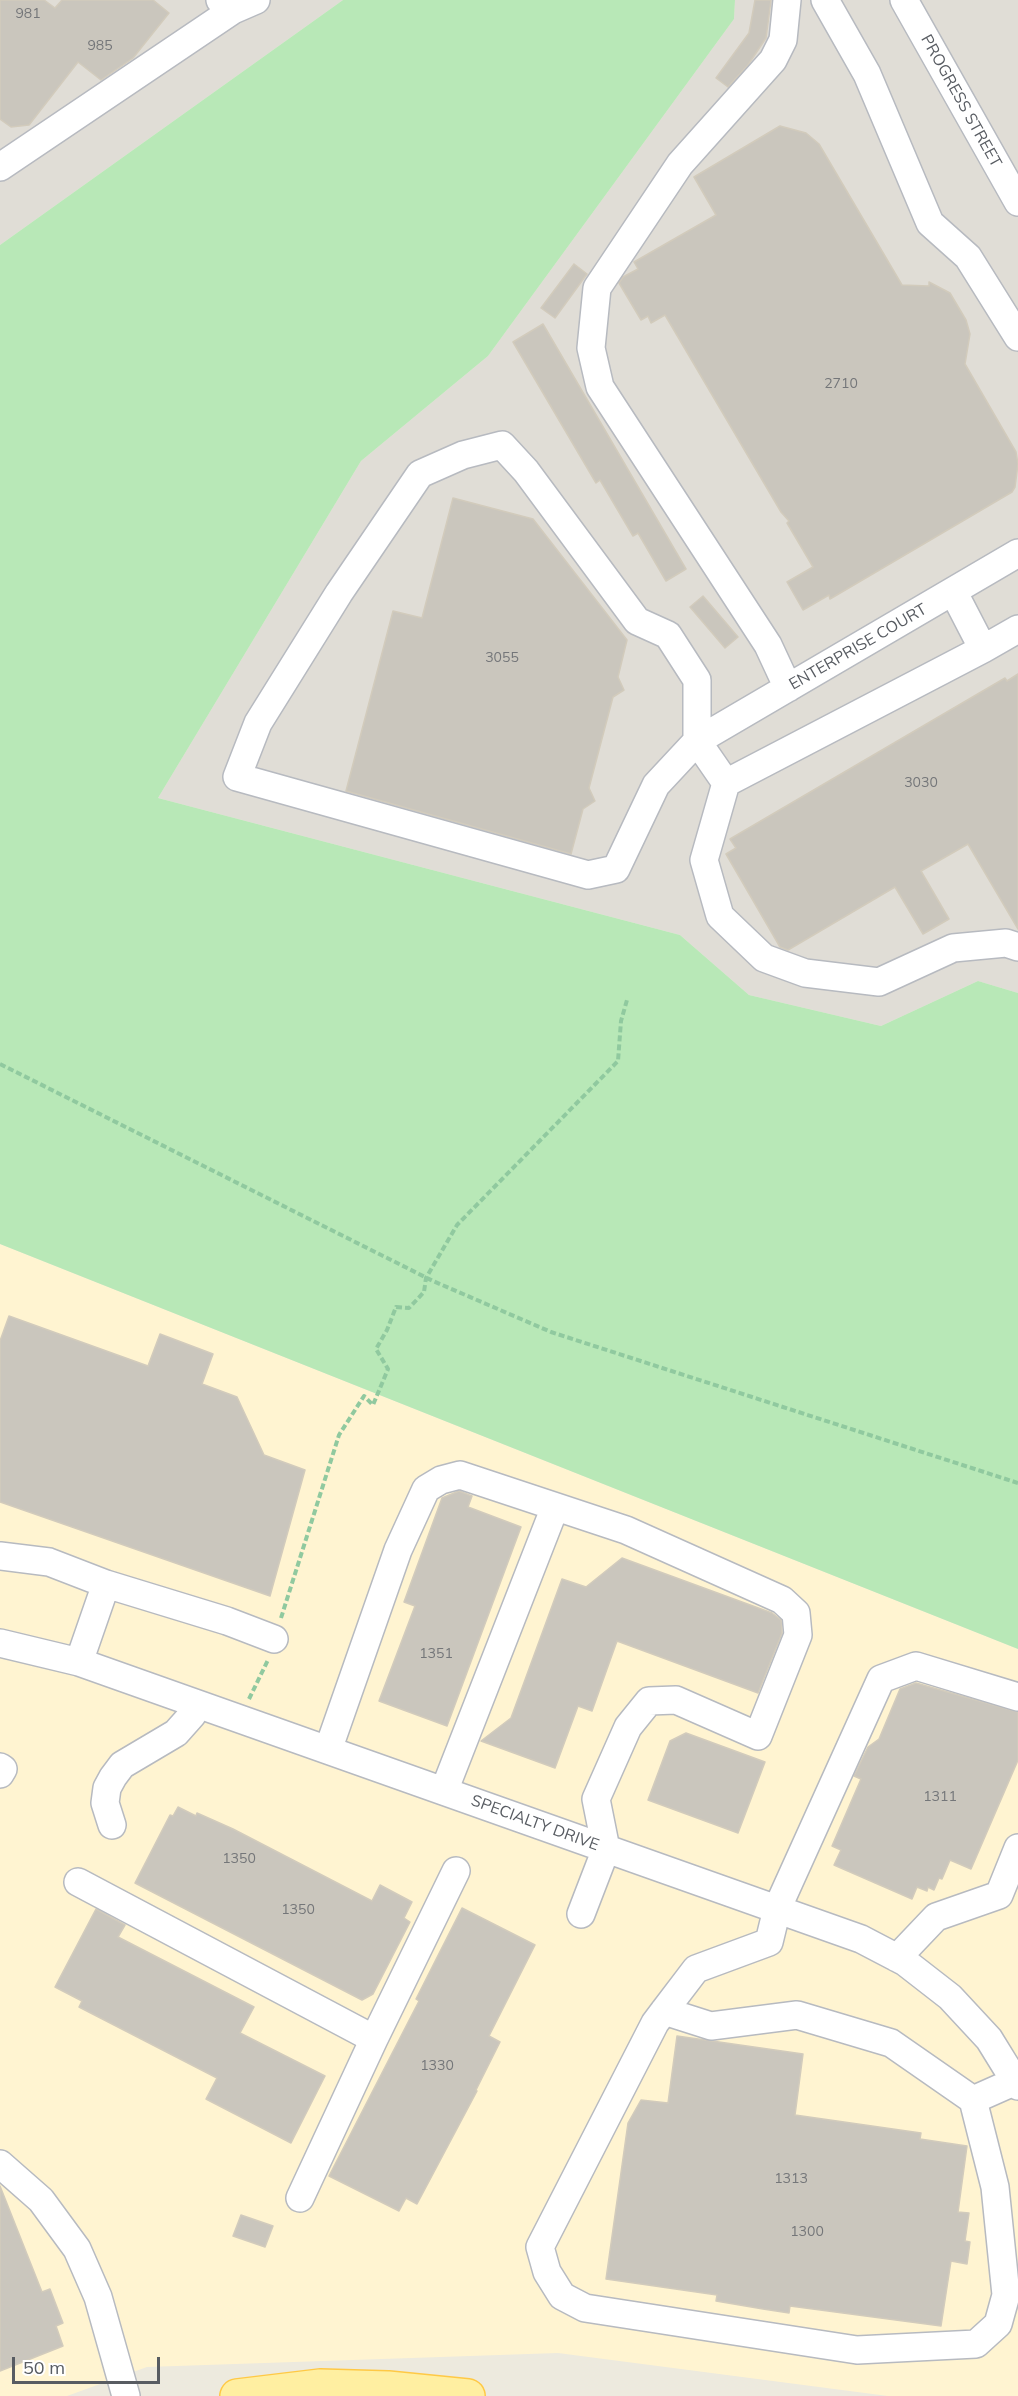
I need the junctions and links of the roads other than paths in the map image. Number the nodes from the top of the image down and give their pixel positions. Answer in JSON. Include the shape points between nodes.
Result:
{"nodes":[{"id":1,"x":787,"y":0,"type":"edge"},
{"id":2,"x":825,"y":0,"type":"edge"},
{"id":3,"x":904,"y":0,"type":"edge"},
{"id":4,"x":236,"y":3,"type":"edge"},
{"id":5,"x":0,"y":167,"type":"edge"},
{"id":6,"x":1016,"y":194,"type":"edge"},
{"id":7,"x":1018,"y":337,"type":"edge"},
{"id":8,"x":1018,"y":553,"type":"edge"},
{"id":9,"x":953,"y":591,"type":"junction"},
{"id":10,"x":1018,"y":629,"type":"edge"},
{"id":11,"x":983,"y":649,"type":"junction"},
{"id":12,"x":788,"y":688,"type":"junction"},
{"id":13,"x":697,"y":741,"type":"junction"},
{"id":14,"x":726,"y":783,"type":"junction"},
{"id":15,"x":1018,"y":947,"type":"edge"},
{"id":16,"x":555,"y":1507,"type":"junction"},
{"id":17,"x":0,"y":1557,"type":"edge"},
{"id":18,"x":106,"y":1584,"type":"junction"},
{"id":19,"x":274,"y":1639,"type":"road end"},
{"id":20,"x":0,"y":1643,"type":"edge"},
{"id":21,"x":79,"y":1662,"type":"junction"},
{"id":22,"x":1018,"y":1696,"type":"edge"},
{"id":23,"x":198,"y":1704,"type":"junction"},
{"id":24,"x":328,"y":1750,"type":"junction"},
{"id":25,"x":0,"y":1767,"type":"edge"},
{"id":26,"x":0,"y":1774,"type":"edge"},
{"id":27,"x":444,"y":1791,"type":"junction"},
{"id":28,"x":112,"y":1825,"type":"dead end"},
{"id":29,"x":1018,"y":1848,"type":"edge"},
{"id":30,"x":606,"y":1849,"type":"junction"},
{"id":31,"x":456,"y":1871,"type":"dead end"},
{"id":32,"x":78,"y":1882,"type":"dead end"},
{"id":33,"x":777,"y":1909,"type":"junction"},
{"id":34,"x":581,"y":1914,"type":"dead end"},
{"id":35,"x":897,"y":1958,"type":"junction"},
{"id":36,"x":664,"y":2011,"type":"junction"},
{"id":37,"x":374,"y":2039,"type":"junction"},
{"id":38,"x":1017,"y":2082,"type":"edge"},
{"id":39,"x":973,"y":2100,"type":"junction"},
{"id":40,"x":0,"y":2164,"type":"edge"},
{"id":41,"x":300,"y":2198,"type":"dead end"},
{"id":42,"x":126,"y":2396,"type":"edge"},
{"id":43,"x":237,"y":2396,"type":"edge"},
{"id":44,"x":468,"y":2396,"type":"edge"}],
"edges":[{"from":1,"to":12,"type":"street","via":[[783,40],[773,60],[680,164],[597,288],[591,348],[600,387],[768,645]]},
{"from":2,"to":7,"type":"street","via":[[867,74],[930,223],[968,257]]},
{"from":3,"to":6,"type":"street","name":"PROGRESS STREET"},
{"from":4,"to":5,"type":"street"},
{"from":8,"to":9,"type":"street","name":"ENTERPRISE COURT"},
{"from":9,"to":11,"type":"street"},
{"from":9,"to":12,"type":"street","name":"ENTERPRISE COURT"},
{"from":10,"to":11,"type":"street"},
{"from":11,"to":14,"type":"street"},
{"from":12,"to":13,"type":"street","name":"ENTERPRISE COURT"},
{"from":13,"to":13,"type":"street","name":"ENTERPRISE COURT","via":[[656,785],[616,869],[588,875],[237,777],[258,723],[420,474],[463,454],[502,445],[526,471],[637,621],[668,635],[697,680]]},
{"from":13,"to":14,"type":"street"},
{"from":14,"to":15,"type":"street","via":[[704,860],[720,916],[764,958],[805,973],[879,982],[953,948],[1006,944]]},
{"from":16,"to":24,"type":"street","via":[[460,1475],[426,1489],[398,1551]]},
{"from":16,"to":27,"type":"street"},
{"from":16,"to":30,"type":"street","via":[[626,1530],[782,1600],[796,1613],[798,1635],[758,1736],[676,1700],[649,1701],[628,1727],[596,1799]]},
{"from":17,"to":18,"type":"street","via":[[49,1562]]},
{"from":18,"to":19,"type":"street"},
{"from":18,"to":21,"type":"street"},
{"from":20,"to":21,"type":"street","name":"SPECIALTY DRIVE"},
{"from":21,"to":23,"type":"street","name":"SPECIALTY DRIVE"},
{"from":22,"to":33,"type":"street","via":[[916,1666],[881,1679]]},
{"from":23,"to":24,"type":"street","name":"SPECIALTY DRIVE"},
{"from":23,"to":28,"type":"street","via":[[176,1733],[122,1765],[112,1777],[105,1803]]},
{"from":24,"to":27,"type":"street","name":"SPECIALTY DRIVE"},
{"from":25,"to":26,"type":"street"},
{"from":27,"to":30,"type":"street","name":"SPECIALTY DRIVE"},
{"from":29,"to":35,"type":"street","via":[[999,1895],[936,1917]]},
{"from":30,"to":33,"type":"street","name":"SPECIALTY DRIVE"},
{"from":30,"to":34,"type":"street"},
{"from":31,"to":37,"type":"street"},
{"from":32,"to":37,"type":"street"},
{"from":33,"to":35,"type":"street","name":"SPECIALTY DRIVE","via":[[861,1939]]},
{"from":33,"to":36,"type":"street","via":[[769,1942],[696,1969]]},
{"from":35,"to":38,"type":"street","name":"SPECIALTY DRIVE","via":[[950,1997],[989,2039]]},
{"from":36,"to":39,"type":"street","via":[[711,2026],[797,2015],[891,2043]]},
{"from":36,"to":39,"type":"street","via":[[540,2247],[547,2272],[562,2295],[585,2308],[857,2350],[976,2344],[998,2324],[1006,2295],[995,2187]]},
{"from":37,"to":41,"type":"street"},
{"from":38,"to":39,"type":"street"},
{"from":40,"to":42,"type":"street","via":[[41,2200],[77,2249],[98,2297]]},
{"from":43,"to":44,"type":"main road","via":[[320,2386]]}]}
